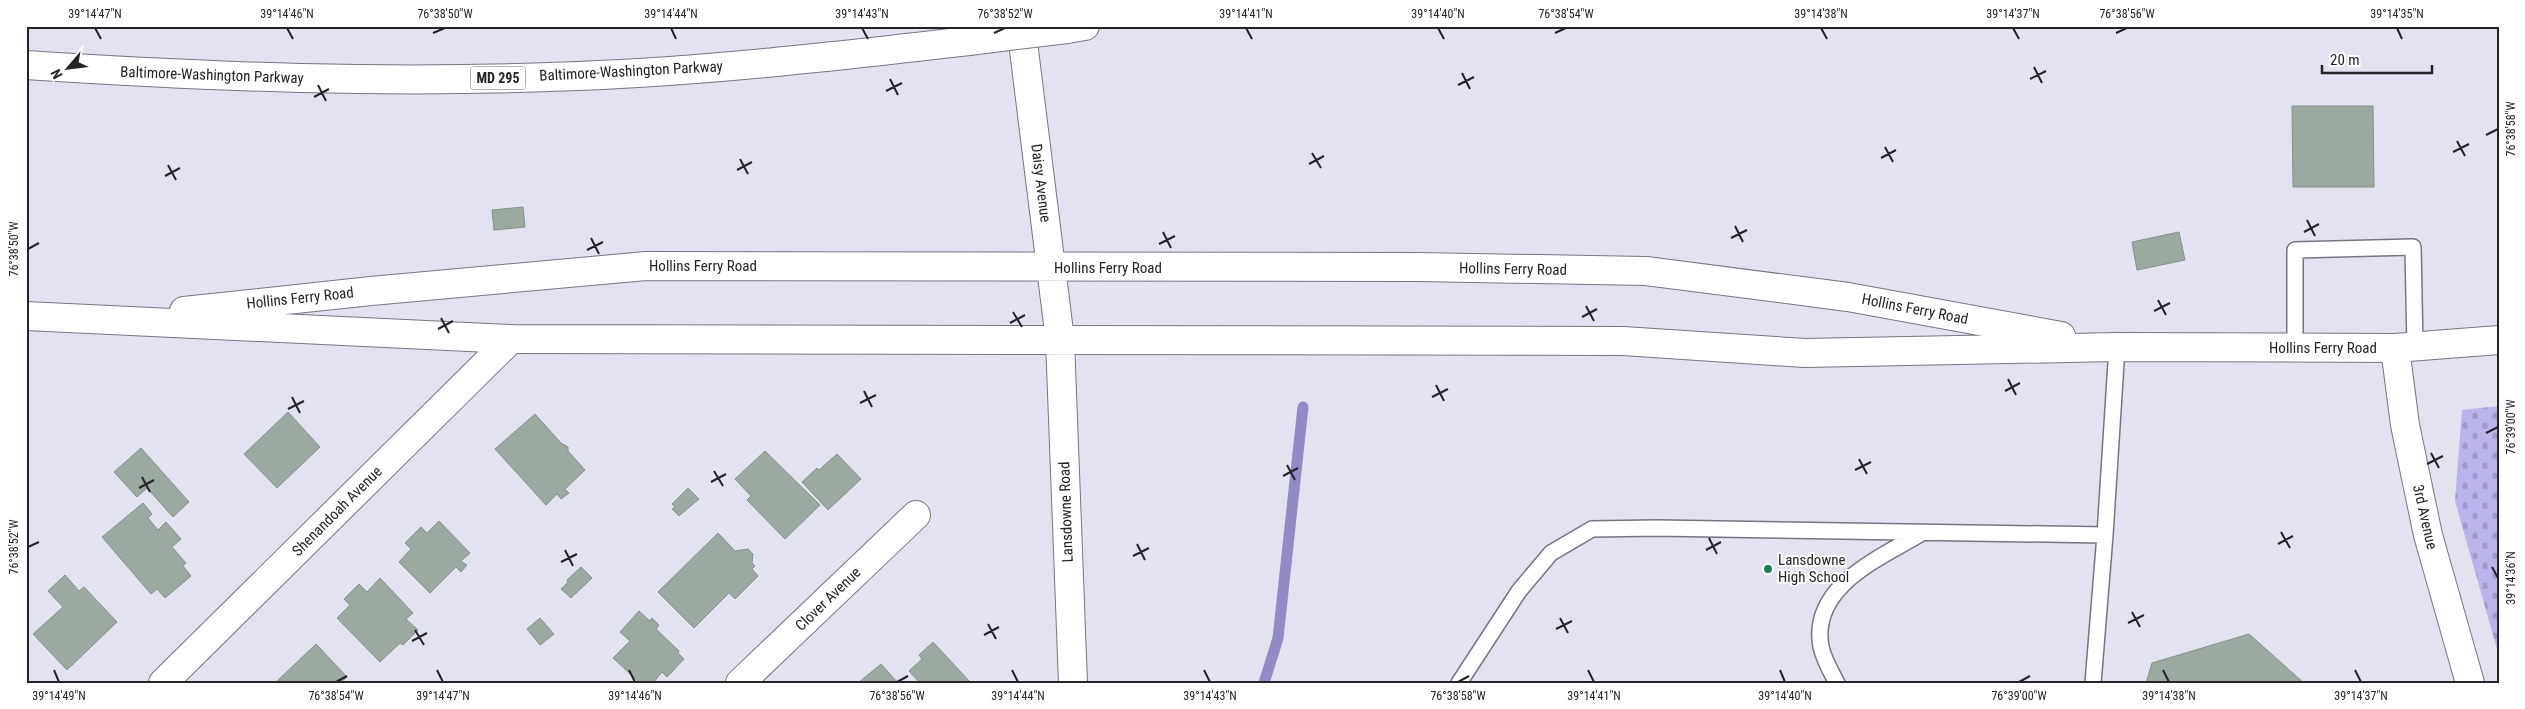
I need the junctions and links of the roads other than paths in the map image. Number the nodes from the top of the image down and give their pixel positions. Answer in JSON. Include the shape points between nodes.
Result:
{"nodes":[{"id":1,"x":1021,"y":26,"type":"edge"},
{"id":2,"x":1076,"y":28,"type":"edge"},
{"id":3,"x":26,"y":65,"type":"edge"},
{"id":4,"x":1052,"y":268,"type":"junction"},
{"id":5,"x":26,"y":316,"type":"edge"},
{"id":6,"x":96,"y":320,"type":"junction"},
{"id":7,"x":511,"y":339,"type":"junction"},
{"id":8,"x":1060,"y":340,"type":"junction"},
{"id":9,"x":2499,"y":340,"type":"edge"},
{"id":10,"x":2117,"y":347,"type":"junction"},
{"id":11,"x":2296,"y":348,"type":"junction"},
{"id":12,"x":2405,"y":348,"type":"junction"},
{"id":13,"x":916,"y":515,"type":"dead end"},
{"id":14,"x":1922,"y":533,"type":"junction"},
{"id":15,"x":2105,"y":535,"type":"junction"},
{"id":16,"x":163,"y":683,"type":"edge"},
{"id":17,"x":740,"y":683,"type":"edge"},
{"id":18,"x":1073,"y":683,"type":"edge"},
{"id":19,"x":1459,"y":683,"type":"edge"},
{"id":20,"x":1837,"y":683,"type":"edge"},
{"id":21,"x":2093,"y":683,"type":"edge"},
{"id":22,"x":2470,"y":683,"type":"edge"}],
"edges":[{"from":1,"to":4,"type":"main road","name":"Daisy Avenue"},
{"from":2,"to":3,"type":"main road","name":"Baltimore-Washington Parkway","number":"MD 295","bridge":true,"via":[[786,62],[578,76],[378,80],[182,75]]},
{"from":4,"to":6,"type":"main road","name":"Hollins Ferry Road","via":[[646,266]]},
{"from":4,"to":8,"type":"main road","name":"Daisy Avenue"},
{"from":4,"to":10,"type":"main road","name":"Hollins Ferry Road","via":[[1419,267],[1646,271],[1848,297]]},
{"from":5,"to":6,"type":"main road","name":"Hollins Ferry Road"},
{"from":6,"to":7,"type":"main road","name":"Hollins Ferry Road"},
{"from":7,"to":8,"type":"main road","name":"Hollins Ferry Road"},
{"from":7,"to":16,"type":"main road","name":"Shenandoah Avenue"},
{"from":8,"to":10,"type":"main road","name":"Hollins Ferry Road","via":[[1623,341],[1805,353]]},
{"from":8,"to":18,"type":"main road","name":"Lansdowne Road"},
{"from":9,"to":12,"type":"main road","name":"Hollins Ferry Road"},
{"from":10,"to":11,"type":"main road","name":"Hollins Ferry Road"},
{"from":10,"to":15,"type":"lane"},
{"from":11,"to":12,"type":"main road","name":"Hollins Ferry Road"},
{"from":11,"to":12,"type":"lane","via":[[2295,250],[2414,247]]},
{"from":12,"to":22,"type":"main road","name":"3rd Avenue","via":[[2405,425],[2428,535]]},
{"from":13,"to":17,"type":"main road","name":"Clover Avenue"},
{"from":14,"to":15,"type":"lane"},
{"from":14,"to":19,"type":"lane","via":[[1592,529],[1551,553],[1519,591]]},
{"from":14,"to":20,"type":"lane","via":[[1861,569],[1841,585],[1827,604],[1821,647]]},
{"from":15,"to":21,"type":"lane"}]}
